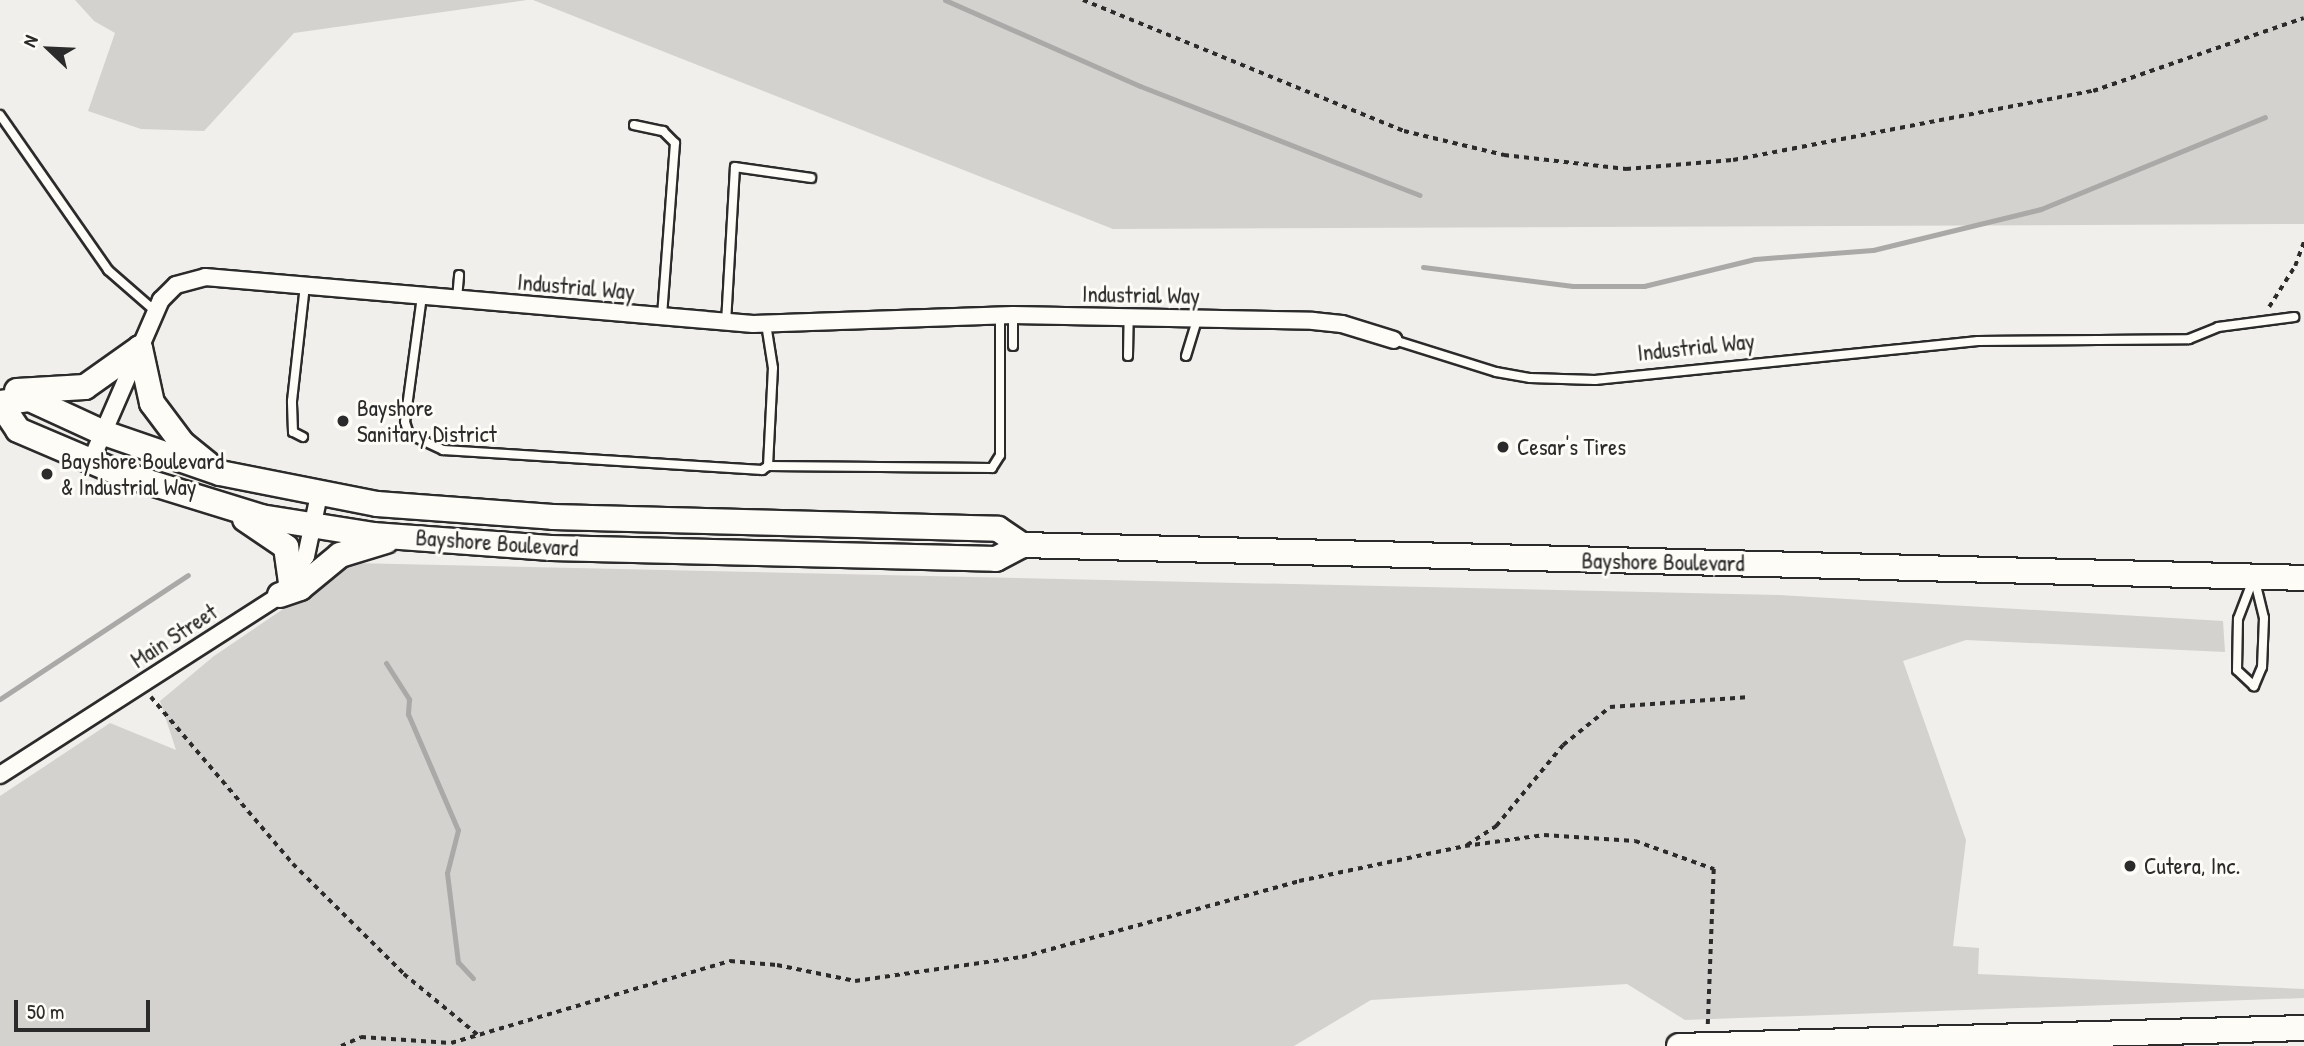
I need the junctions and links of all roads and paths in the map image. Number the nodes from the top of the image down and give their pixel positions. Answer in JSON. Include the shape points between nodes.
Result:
{"nodes":[{"id":1,"x":1083,"y":0,"type":"edge"},
{"id":2,"x":2304,"y":18,"type":"edge"},
{"id":3,"x":0,"y":115,"type":"edge"},
{"id":4,"x":634,"y":125,"type":"dead end"},
{"id":5,"x":811,"y":178,"type":"dead end"},
{"id":6,"x":2304,"y":241,"type":"edge"},
{"id":7,"x":459,"y":275,"type":"dead end"},
{"id":8,"x":305,"y":286,"type":"junction"},
{"id":9,"x":422,"y":296,"type":"junction"},
{"id":10,"x":457,"y":299,"type":"junction"},
{"id":11,"x":155,"y":311,"type":"junction"},
{"id":12,"x":1007,"y":315,"type":"junction"},
{"id":13,"x":662,"y":317,"type":"junction"},
{"id":14,"x":1129,"y":317,"type":"junction"},
{"id":15,"x":2294,"y":317,"type":"dead end"},
{"id":16,"x":1197,"y":319,"type":"junction"},
{"id":17,"x":2259,"y":322,"type":"junction"},
{"id":18,"x":726,"y":323,"type":"junction"},
{"id":19,"x":766,"y":324,"type":"junction"},
{"id":20,"x":1394,"y":340,"type":"joint"},
{"id":21,"x":1013,"y":346,"type":"dead end"},
{"id":22,"x":140,"y":348,"type":"junction"},
{"id":23,"x":1128,"y":356,"type":"dead end"},
{"id":24,"x":1186,"y":356,"type":"dead end"},
{"id":25,"x":0,"y":393,"type":"edge"},
{"id":26,"x":0,"y":403,"type":"edge"},
{"id":27,"x":104,"y":433,"type":"junction"},
{"id":28,"x":303,"y":437,"type":"dead end"},
{"id":29,"x":90,"y":463,"type":"junction"},
{"id":30,"x":768,"y":466,"type":"junction"},
{"id":31,"x":220,"y":473,"type":"junction"},
{"id":32,"x":319,"y":495,"type":"junction"},
{"id":33,"x":213,"y":504,"type":"junction"},
{"id":34,"x":314,"y":526,"type":"junction"},
{"id":35,"x":403,"y":537,"type":"junction"},
{"id":36,"x":1022,"y":545,"type":"junction"},
{"id":37,"x":2255,"y":577,"type":"junction"},
{"id":38,"x":2304,"y":578,"type":"edge"},
{"id":39,"x":285,"y":589,"type":"junction"},
{"id":40,"x":143,"y":683,"type":"junction"},
{"id":41,"x":1750,"y":697,"type":"dead end"},
{"id":42,"x":0,"y":775,"type":"edge"},
{"id":43,"x":1465,"y":846,"type":"junction"},
{"id":44,"x":2304,"y":1028,"type":"edge"},
{"id":45,"x":479,"y":1036,"type":"junction"},
{"id":46,"x":1698,"y":1045,"type":"edge"},
{"id":47,"x":341,"y":1046,"type":"edge"},
{"id":48,"x":1679,"y":1046,"type":"edge"}],
"edges":[{"from":1,"to":2,"type":"path","via":[[1405,131],[1504,155],[1626,169],[1733,160],[2093,91]]},
{"from":3,"to":11,"type":"lane","via":[[108,270]]},
{"from":4,"to":13,"type":"lane","via":[[663,131],[675,143]]},
{"from":5,"to":18,"type":"lane","via":[[735,167]]},
{"from":6,"to":17,"type":"path","via":[[2295,266]]},
{"from":7,"to":10,"type":"lane"},
{"from":8,"to":9,"type":"street","name":"Industrial Way"},
{"from":8,"to":11,"type":"street","name":"Industrial Way","via":[[195,278],[168,292]]},
{"from":8,"to":28,"type":"lane","via":[[292,401],[293,432]]},
{"from":9,"to":10,"type":"street","name":"Industrial Way"},
{"from":9,"to":30,"type":"lane","via":[[405,422],[410,434],[424,444],[443,450],[761,470]]},
{"from":10,"to":13,"type":"street","name":"Industrial Way"},
{"from":11,"to":22,"type":"street","name":"Industrial Way"},
{"from":12,"to":14,"type":"street","name":"Industrial Way"},
{"from":12,"to":19,"type":"street","name":"Industrial Way"},
{"from":12,"to":21,"type":"lane"},
{"from":12,"to":30,"type":"lane","via":[[1000,455],[992,468]]},
{"from":13,"to":18,"type":"street","name":"Industrial Way"},
{"from":14,"to":16,"type":"street","name":"Industrial Way"},
{"from":14,"to":23,"type":"lane"},
{"from":15,"to":17,"type":"lane","name":"Industrial Way"},
{"from":16,"to":20,"type":"street","name":"Industrial Way","via":[[1342,324]]},
{"from":16,"to":24,"type":"lane"},
{"from":17,"to":20,"type":"lane","name":"Industrial Way","via":[[2218,327],[2189,339],[1978,341],[1595,380],[1496,372]]},
{"from":18,"to":19,"type":"street","name":"Industrial Way"},
{"from":19,"to":30,"type":"lane","via":[[773,368]]},
{"from":22,"to":25,"type":"main road","via":[[85,387]]},
{"from":22,"to":27,"type":"street","name":"Industrial Way"},
{"from":22,"to":31,"type":"main road","via":[[152,404],[182,443]]},
{"from":26,"to":27,"type":"main road","name":"Bayshore Boulevard","via":[[30,399]]},
{"from":26,"to":29,"type":"main road","name":"Bayshore Boulevard","via":[[18,430]]},
{"from":27,"to":29,"type":"street","name":"Industrial Way"},
{"from":27,"to":31,"type":"main road","name":"Bayshore Boulevard"},
{"from":29,"to":33,"type":"main road","name":"Bayshore Boulevard"},
{"from":31,"to":32,"type":"main road","name":"Bayshore Boulevard"},
{"from":32,"to":34,"type":"street"},
{"from":32,"to":36,"type":"main road","name":"Bayshore Boulevard","via":[[553,517],[998,529]]},
{"from":33,"to":34,"type":"main road","name":"Bayshore Boulevard"},
{"from":33,"to":39,"type":"main road","via":[[260,526],[286,547]]},
{"from":34,"to":35,"type":"main road","name":"Bayshore Boulevard"},
{"from":34,"to":39,"type":"street","via":[[306,556]]},
{"from":35,"to":36,"type":"main road","name":"Bayshore Boulevard","via":[[551,548],[996,559]]},
{"from":35,"to":39,"type":"main road","via":[[340,555],[300,588]]},
{"from":36,"to":37,"type":"main road","name":"Bayshore Boulevard"},
{"from":37,"to":37,"type":"lane","via":[[2238,619],[2237,670],[2254,686],[2262,667],[2264,618]]},
{"from":37,"to":38,"type":"main road","name":"Bayshore Boulevard"},
{"from":39,"to":40,"type":"street","name":"Main Street"},
{"from":40,"to":42,"type":"street","name":"Main Street"},
{"from":40,"to":45,"type":"path","via":[[186,743],[293,864],[404,974]]},
{"from":41,"to":43,"type":"path","via":[[1610,707],[1563,745],[1496,826]]},
{"from":43,"to":45,"type":"path","via":[[1299,881],[1022,957],[855,981],[752,961],[706,965]]},
{"from":43,"to":46,"type":"path","via":[[1544,835],[1587,835],[1647,845],[1714,869],[1712,1012]]},
{"from":44,"to":46,"type":"main road"},
{"from":45,"to":47,"type":"path","via":[[451,1043],[361,1037]]},
{"from":46,"to":48,"type":"main road"}]}
